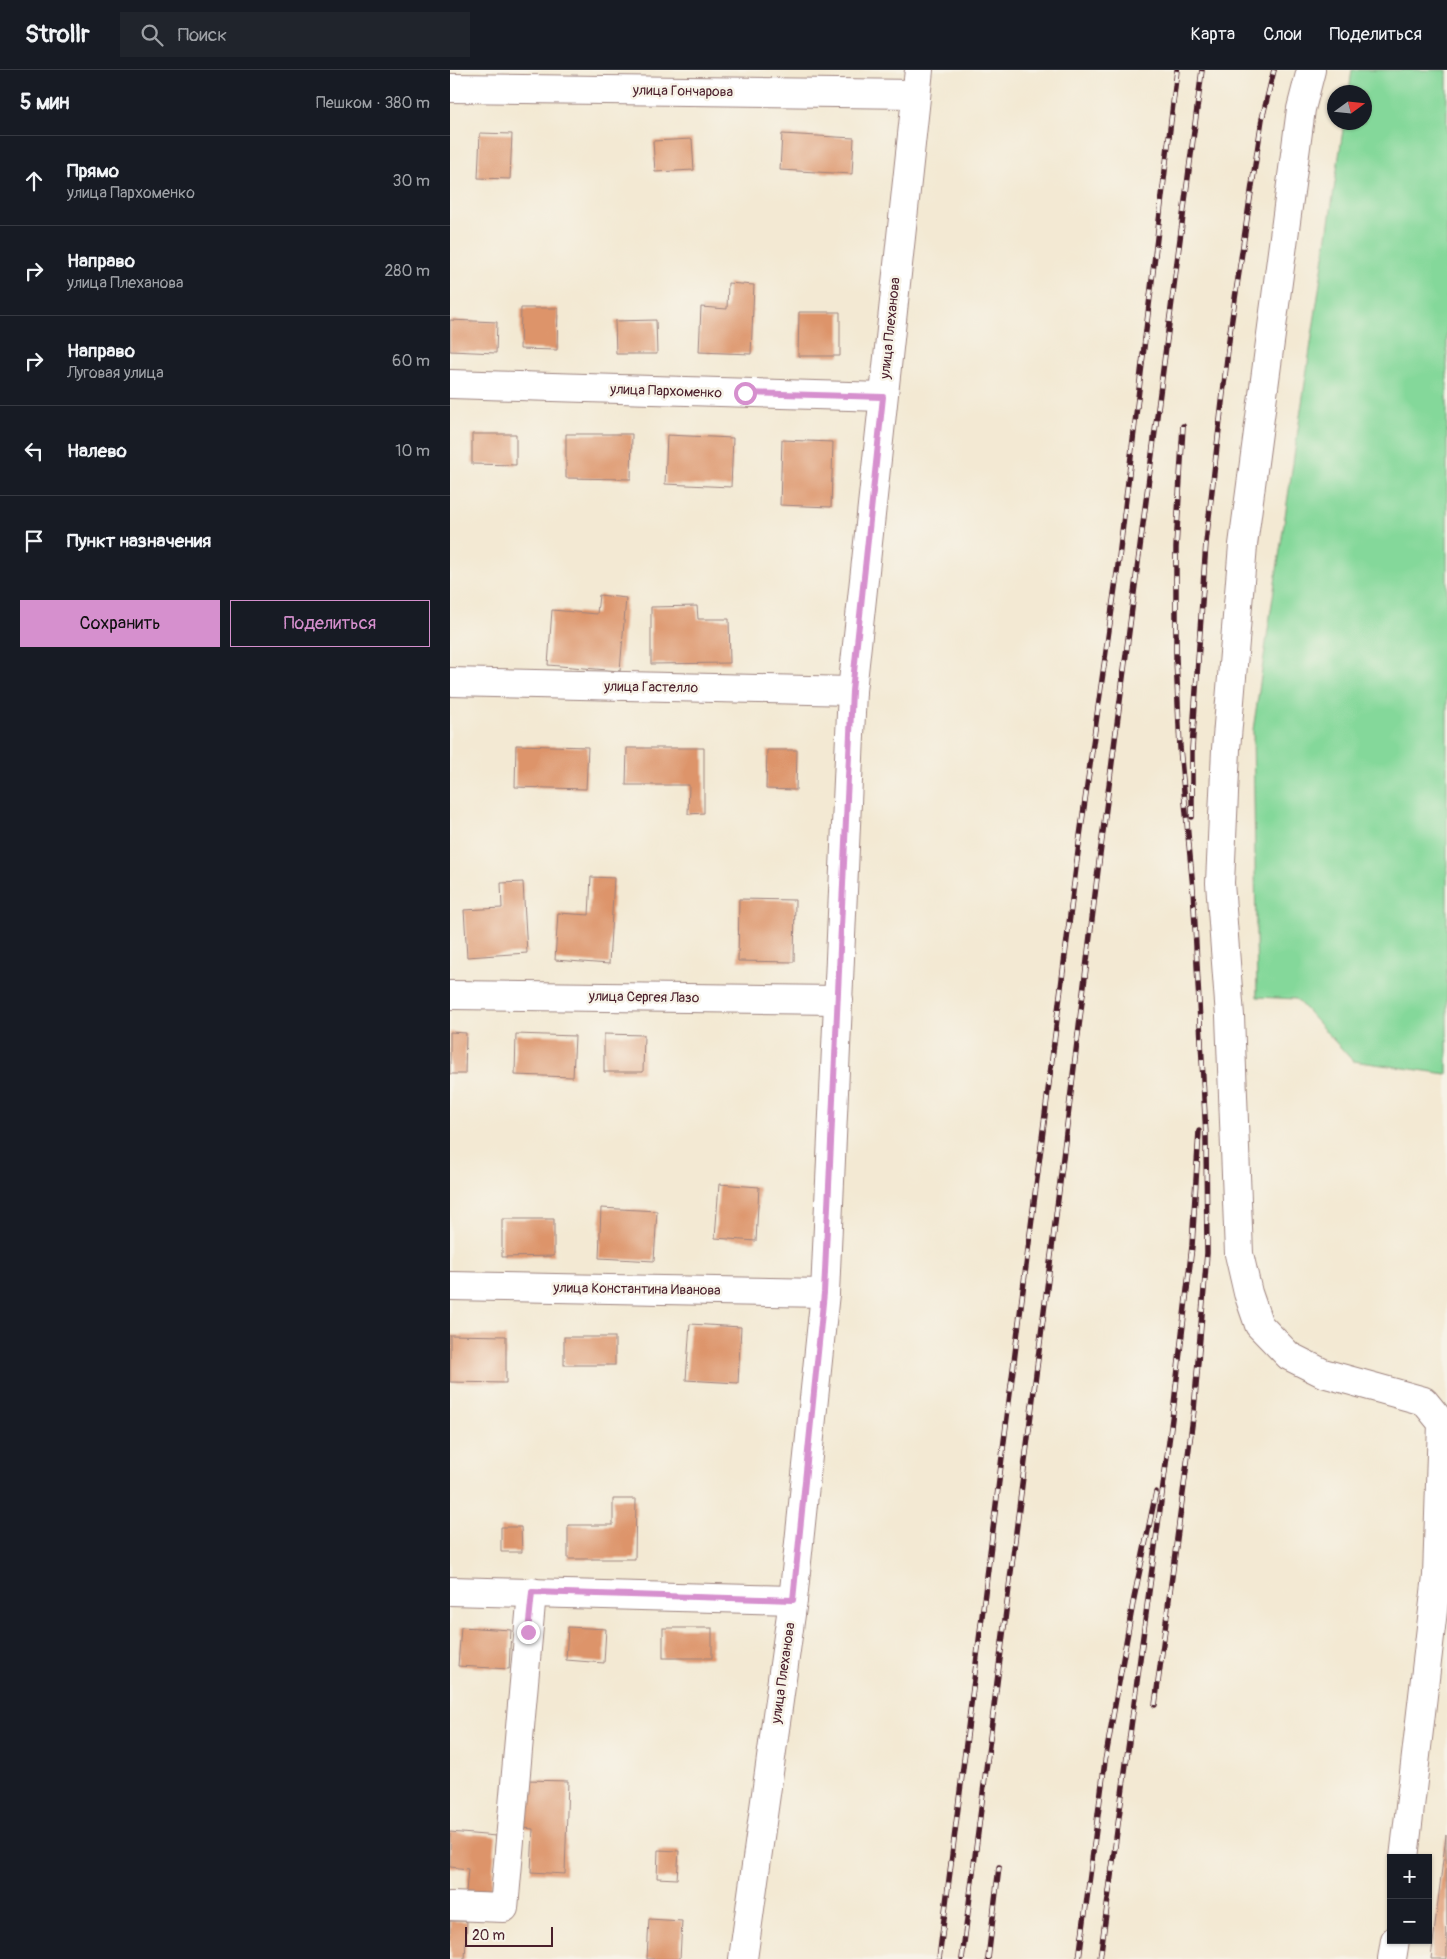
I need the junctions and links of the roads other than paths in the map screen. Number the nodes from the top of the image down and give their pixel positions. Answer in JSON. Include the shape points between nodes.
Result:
{"nodes":[{"id":1,"x":1311,"y":70,"type":"edge"},
{"id":2,"x":917,"y":82,"type":"edge"},
{"id":3,"x":450,"y":88,"type":"edge"},
{"id":4,"x":450,"y":384,"type":"edge"},
{"id":5,"x":883,"y":397,"type":"junction"},
{"id":6,"x":450,"y":682,"type":"edge"},
{"id":7,"x":852,"y":691,"type":"junction"},
{"id":8,"x":450,"y":995,"type":"edge"},
{"id":9,"x":839,"y":1000,"type":"junction"},
{"id":10,"x":450,"y":1286,"type":"edge"},
{"id":11,"x":824,"y":1293,"type":"junction"},
{"id":12,"x":1444,"y":1422,"type":"edge"},
{"id":13,"x":450,"y":1591,"type":"edge"},
{"id":14,"x":532,"y":1592,"type":"junction"},
{"id":15,"x":793,"y":1600,"type":"junction"},
{"id":16,"x":1404,"y":1854,"type":"edge"},
{"id":17,"x":450,"y":1906,"type":"edge"},
{"id":18,"x":1394,"y":1944,"type":"edge"},
{"id":19,"x":743,"y":1959,"type":"edge"},
{"id":20,"x":1392,"y":1959,"type":"edge"}],
"edges":[{"from":1,"to":12,"type":"street","via":[[1301,109],[1243,545],[1226,749],[1220,883],[1230,1016],[1239,1254],[1259,1325],[1290,1356],[1323,1373],[1424,1401]]},
{"from":2,"to":3,"type":"street","name":"улица Гончарова"},
{"from":2,"to":5,"type":"street","name":"улица Плеханова"},
{"from":4,"to":5,"type":"street","name":"улица Пархоменко"},
{"from":5,"to":7,"type":"street","name":"улица Плеханова"},
{"from":6,"to":7,"type":"street","name":"улица Гастелло"},
{"from":7,"to":9,"type":"street","name":"улица Плеханова"},
{"from":8,"to":9,"type":"street","name":"улица Сергея Лазо"},
{"from":9,"to":11,"type":"street","name":"улица Плеханова"},
{"from":10,"to":11,"type":"street","name":"улица Константина Иванова"},
{"from":11,"to":15,"type":"street","name":"улица Плеханова"},
{"from":12,"to":16,"type":"street","via":[[1437,1576]]},
{"from":13,"to":14,"type":"street"},
{"from":14,"to":15,"type":"street"},
{"from":14,"to":17,"type":"street","via":[[504,1908]]},
{"from":15,"to":19,"type":"street","name":"улица Плеханова"},
{"from":18,"to":20,"type":"street"}]}
